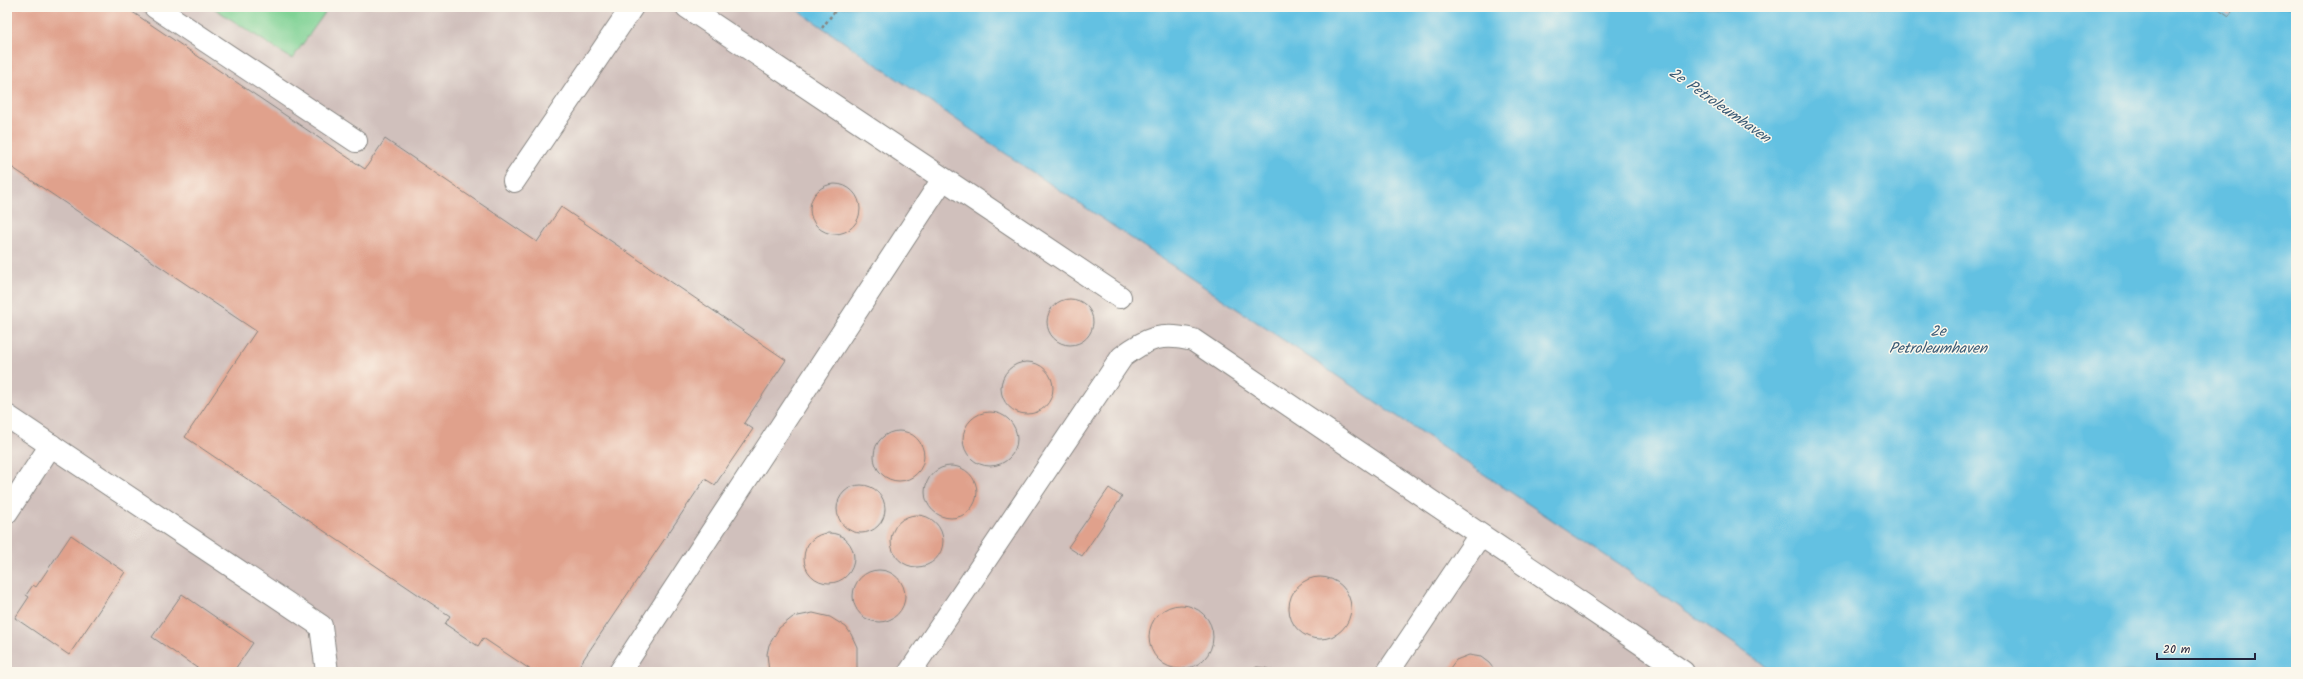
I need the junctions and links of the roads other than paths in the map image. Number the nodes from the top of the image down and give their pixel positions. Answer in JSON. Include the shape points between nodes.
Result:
{"nodes":[{"id":1,"x":155,"y":7,"type":"edge"},
{"id":2,"x":632,"y":7,"type":"edge"},
{"id":3,"x":687,"y":7,"type":"edge"},
{"id":4,"x":356,"y":141,"type":"dead end"},
{"id":5,"x":943,"y":179,"type":"junction"},
{"id":6,"x":514,"y":180,"type":"dead end"},
{"id":7,"x":1120,"y":297,"type":"dead end"},
{"id":8,"x":7,"y":416,"type":"edge"},
{"id":9,"x":51,"y":445,"type":"junction"},
{"id":10,"x":7,"y":512,"type":"edge"},
{"id":11,"x":1480,"y":535,"type":"junction"},
{"id":12,"x":326,"y":672,"type":"edge"},
{"id":13,"x":620,"y":672,"type":"edge"},
{"id":14,"x":910,"y":672,"type":"edge"},
{"id":15,"x":1388,"y":672,"type":"edge"},
{"id":16,"x":1683,"y":672,"type":"edge"}],
"edges":[{"from":1,"to":4,"type":"lane"},
{"from":2,"to":6,"type":"lane"},
{"from":3,"to":5,"type":"lane"},
{"from":5,"to":7,"type":"lane"},
{"from":5,"to":13,"type":"lane"},
{"from":8,"to":9,"type":"lane"},
{"from":9,"to":10,"type":"lane"},
{"from":9,"to":12,"type":"lane","via":[[322,626]]},
{"from":11,"to":14,"type":"lane","via":[[1192,340],[1175,335],[1157,337],[1140,343],[1122,357]]},
{"from":11,"to":15,"type":"lane"},
{"from":11,"to":16,"type":"lane"}]}
